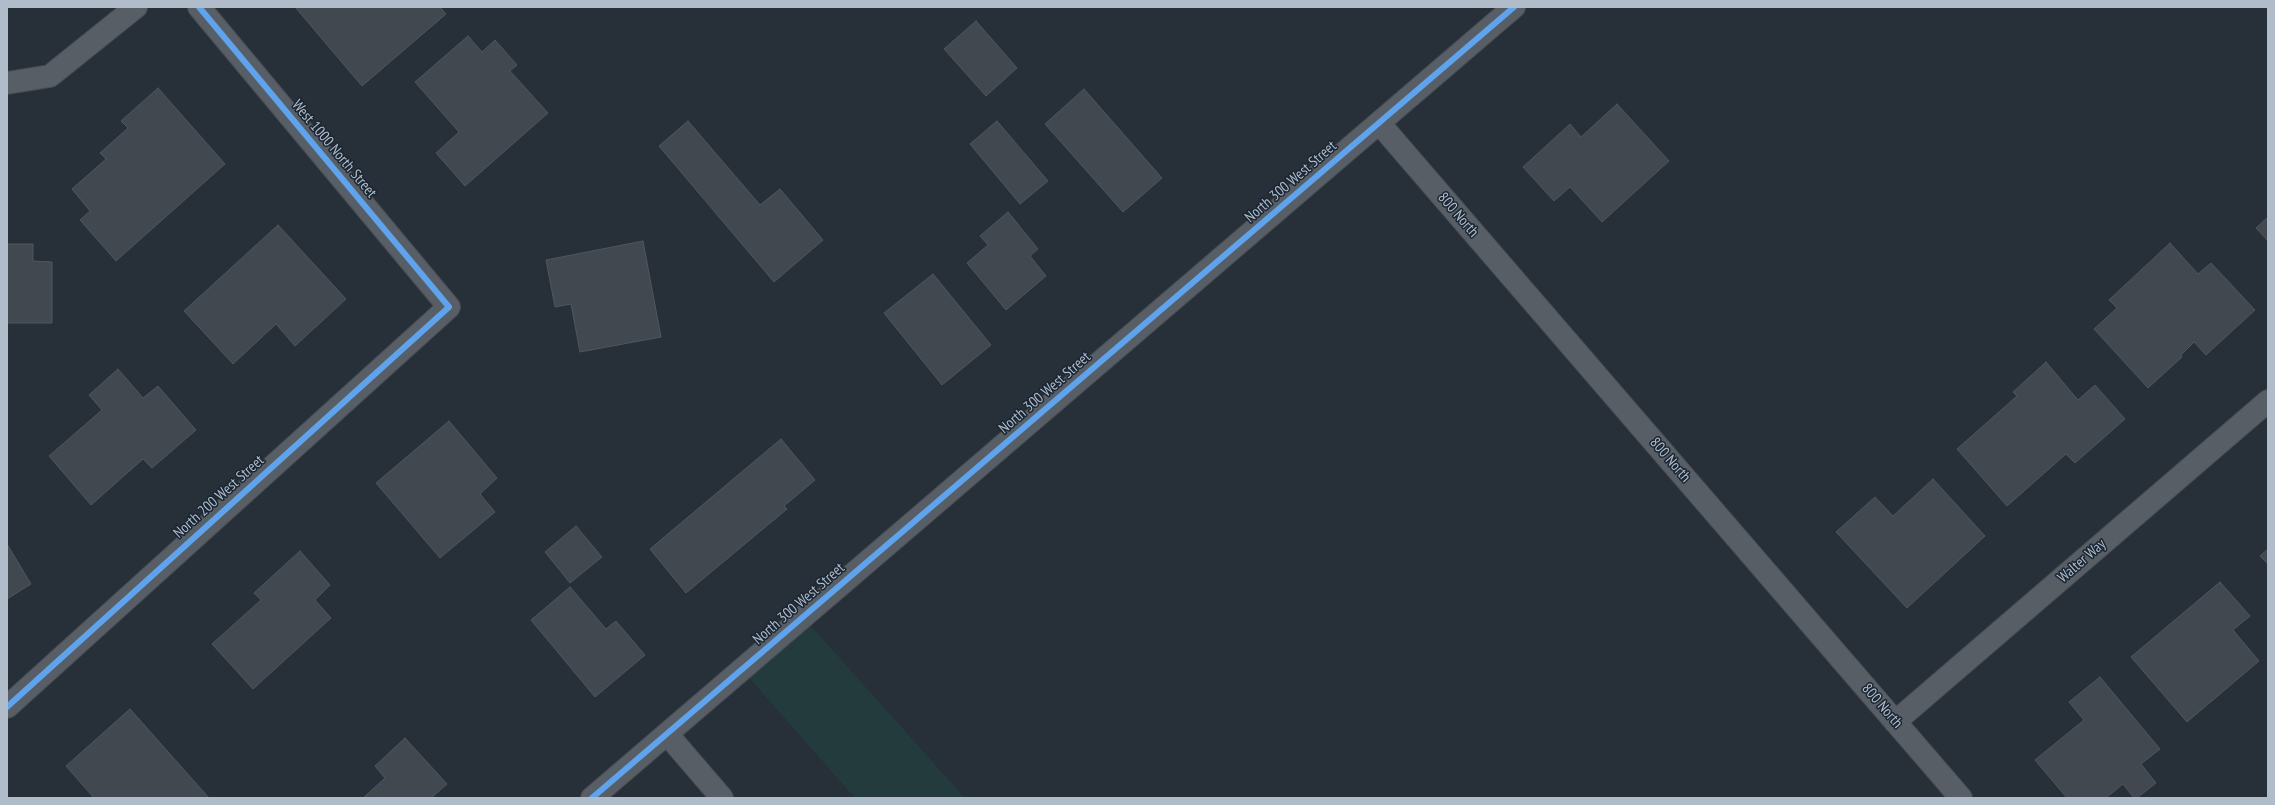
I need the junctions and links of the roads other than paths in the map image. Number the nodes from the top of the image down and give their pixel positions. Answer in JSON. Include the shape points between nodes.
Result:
{"nodes":[{"id":1,"x":136,"y":7,"type":"edge"},
{"id":2,"x":199,"y":7,"type":"edge"},
{"id":3,"x":1514,"y":7,"type":"edge"},
{"id":4,"x":7,"y":83,"type":"edge"},
{"id":5,"x":1379,"y":123,"type":"junction"},
{"id":6,"x":449,"y":307,"type":"joint"},
{"id":7,"x":2268,"y":401,"type":"edge"},
{"id":8,"x":7,"y":707,"type":"edge"},
{"id":9,"x":1895,"y":722,"type":"junction"},
{"id":10,"x":667,"y":734,"type":"junction"},
{"id":11,"x":592,"y":798,"type":"edge"},
{"id":12,"x":722,"y":798,"type":"edge"},
{"id":13,"x":1961,"y":798,"type":"edge"}],
"edges":[{"from":1,"to":4,"type":"street","via":[[50,76]]},
{"from":2,"to":6,"type":"street","name":"West 1000 North Street"},
{"from":3,"to":5,"type":"street","name":"North 300 West Street"},
{"from":5,"to":9,"type":"street","name":"800 North"},
{"from":5,"to":10,"type":"street","name":"North 300 West Street"},
{"from":6,"to":8,"type":"street","name":"North 200 West Street"},
{"from":7,"to":9,"type":"street","name":"Walter Way"},
{"from":9,"to":13,"type":"street","name":"800 North"},
{"from":10,"to":11,"type":"street","name":"North 300 West Street"},
{"from":10,"to":12,"type":"street"}]}
